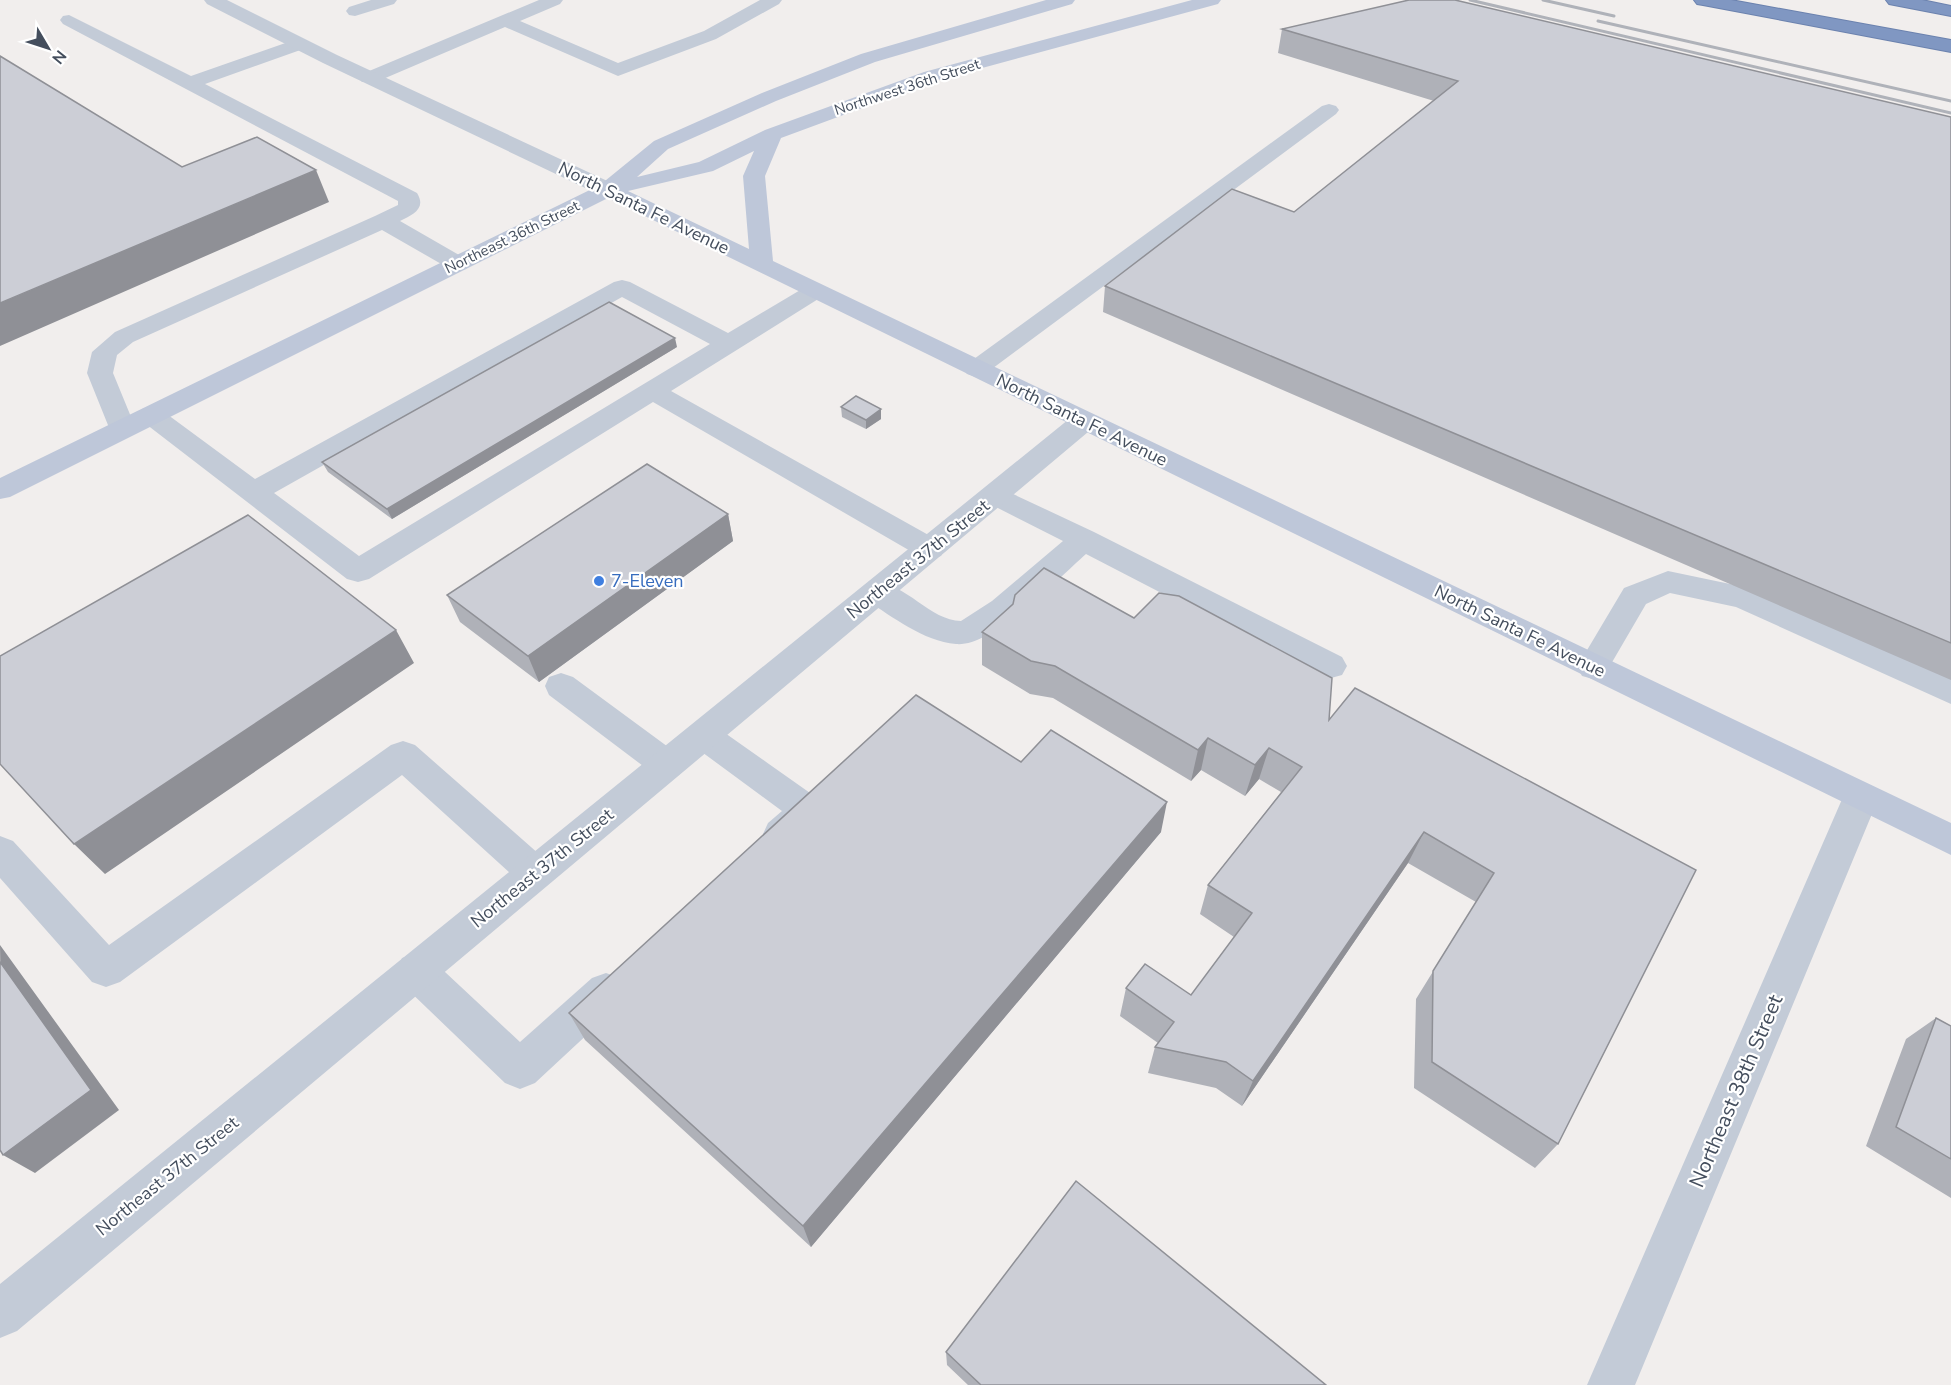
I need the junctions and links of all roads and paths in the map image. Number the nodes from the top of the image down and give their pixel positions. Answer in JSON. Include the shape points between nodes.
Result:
{"nodes":[{"id":1,"x":213,"y":0,"type":"edge"},
{"id":2,"x":387,"y":0,"type":"edge"},
{"id":3,"x":554,"y":0,"type":"edge"},
{"id":4,"x":773,"y":0,"type":"edge"},
{"id":5,"x":1066,"y":0,"type":"edge"},
{"id":6,"x":1212,"y":0,"type":"edge"},
{"id":7,"x":1703,"y":0,"type":"edge"},
{"id":8,"x":1895,"y":0,"type":"edge"},
{"id":9,"x":356,"y":11,"type":"dead end"},
{"id":10,"x":1951,"y":11,"type":"edge"},
{"id":11,"x":69,"y":20,"type":"dead end"},
{"id":12,"x":504,"y":20,"type":"junction"},
{"id":13,"x":300,"y":44,"type":"junction"},
{"id":14,"x":1951,"y":46,"type":"edge"},
{"id":15,"x":369,"y":78,"type":"junction"},
{"id":16,"x":189,"y":83,"type":"junction"},
{"id":17,"x":1329,"y":110,"type":"dead end"},
{"id":18,"x":772,"y":134,"type":"junction"},
{"id":19,"x":608,"y":190,"type":"junction"},
{"id":20,"x":383,"y":221,"type":"junction"},
{"id":21,"x":458,"y":264,"type":"junction"},
{"id":22,"x":762,"y":266,"type":"junction"},
{"id":23,"x":814,"y":291,"type":"junction"},
{"id":24,"x":729,"y":344,"type":"junction"},
{"id":25,"x":976,"y":369,"type":"junction"},
{"id":26,"x":653,"y":391,"type":"junction"},
{"id":27,"x":151,"y":415,"type":"junction"},
{"id":28,"x":1084,"y":421,"type":"junction"},
{"id":29,"x":122,"y":429,"type":"junction"},
{"id":30,"x":0,"y":490,"type":"edge"},
{"id":31,"x":254,"y":492,"type":"junction"},
{"id":32,"x":996,"y":495,"type":"junction"},
{"id":33,"x":1084,"y":539,"type":"junction"},
{"id":34,"x":930,"y":549,"type":"junction"},
{"id":35,"x":877,"y":592,"type":"junction"},
{"id":36,"x":1330,"y":666,"type":"dead end"},
{"id":37,"x":1593,"y":667,"type":"junction"},
{"id":38,"x":561,"y":686,"type":"dead end"},
{"id":39,"x":1951,"y":691,"type":"edge"},
{"id":40,"x":703,"y":735,"type":"junction"},
{"id":41,"x":667,"y":765,"type":"junction"},
{"id":42,"x":1861,"y":797,"type":"junction"},
{"id":43,"x":1951,"y":840,"type":"edge"},
{"id":44,"x":0,"y":852,"type":"edge"},
{"id":45,"x":755,"y":857,"type":"edge"},
{"id":46,"x":535,"y":873,"type":"junction"},
{"id":47,"x":633,"y":967,"type":"edge"},
{"id":48,"x":416,"y":971,"type":"junction"},
{"id":49,"x":0,"y":1314,"type":"edge"},
{"id":50,"x":1611,"y":1385,"type":"edge"}],
"edges":[{"from":1,"to":13,"type":"street","name":"North Santa Fe Avenue"},
{"from":2,"to":9,"type":"street"},
{"from":3,"to":12,"type":"street"},
{"from":4,"to":12,"type":"street","via":[[710,35],[618,70]]},
{"from":5,"to":19,"type":"main road","name":"Northeast 36th Street","via":[[868,58],[769,97],[660,145]]},
{"from":6,"to":18,"type":"main road","name":"Northwest 36th Street","via":[[931,76]]},
{"from":7,"to":14,"type":"highway"},
{"from":8,"to":10,"type":"highway"},
{"from":11,"to":16,"type":"street"},
{"from":12,"to":15,"type":"street"},
{"from":13,"to":15,"type":"street","name":"North Santa Fe Avenue"},
{"from":13,"to":16,"type":"street"},
{"from":15,"to":19,"type":"street","name":"North Santa Fe Avenue"},
{"from":16,"to":20,"type":"street","via":[[409,198],[409,208]]},
{"from":17,"to":25,"type":"street"},
{"from":18,"to":19,"type":"main road","name":"Northwest 36th Street","via":[[706,167]]},
{"from":18,"to":22,"type":"main road","via":[[754,176]]},
{"from":19,"to":21,"type":"main road","name":"Northeast 36th Street"},
{"from":19,"to":22,"type":"main road","name":"North Santa Fe Avenue"},
{"from":20,"to":21,"type":"street"},
{"from":20,"to":29,"type":"street","via":[[124,337],[105,352],[100,373]]},
{"from":21,"to":27,"type":"main road","name":"Northeast 36th Street"},
{"from":22,"to":23,"type":"main road","name":"North Santa Fe Avenue"},
{"from":23,"to":24,"type":"street"},
{"from":23,"to":25,"type":"main road","name":"North Santa Fe Avenue"},
{"from":24,"to":26,"type":"street"},
{"from":24,"to":31,"type":"street","via":[[622,287]]},
{"from":25,"to":28,"type":"main road","name":"North Santa Fe Avenue"},
{"from":26,"to":31,"type":"street","via":[[358,571]]},
{"from":26,"to":34,"type":"street"},
{"from":27,"to":29,"type":"main road","name":"Northeast 36th Street"},
{"from":27,"to":31,"type":"street"},
{"from":28,"to":32,"type":"street","name":"Northeast 37th Street"},
{"from":28,"to":37,"type":"main road","name":"North Santa Fe Avenue"},
{"from":29,"to":30,"type":"main road","name":"Northeast 36th Street"},
{"from":32,"to":33,"type":"street"},
{"from":32,"to":34,"type":"street","name":"Northeast 37th Street"},
{"from":33,"to":35,"type":"street","via":[[983,625],[961,633],[942,628]]},
{"from":33,"to":36,"type":"street"},
{"from":34,"to":35,"type":"street","name":"Northeast 37th Street"},
{"from":35,"to":40,"type":"street","name":"Northeast 37th Street"},
{"from":37,"to":39,"type":"street","via":[[1635,596],[1668,582],[1743,597]]},
{"from":37,"to":42,"type":"main road","name":"North Santa Fe Avenue"},
{"from":38,"to":41,"type":"street"},
{"from":40,"to":41,"type":"street","name":"Northeast 37th Street"},
{"from":40,"to":45,"type":"street","via":[[807,810]]},
{"from":41,"to":46,"type":"street","name":"Northeast 37th Street"},
{"from":42,"to":43,"type":"main road","name":"North Santa Fe Avenue"},
{"from":42,"to":50,"type":"street","name":"Northeast 38th Street"},
{"from":44,"to":46,"type":"street","via":[[106,969],[403,755]]},
{"from":46,"to":48,"type":"street","name":"Northeast 37th Street"},
{"from":47,"to":48,"type":"street","via":[[520,1068]]},
{"from":48,"to":49,"type":"street","name":"Northeast 37th Street"}]}
